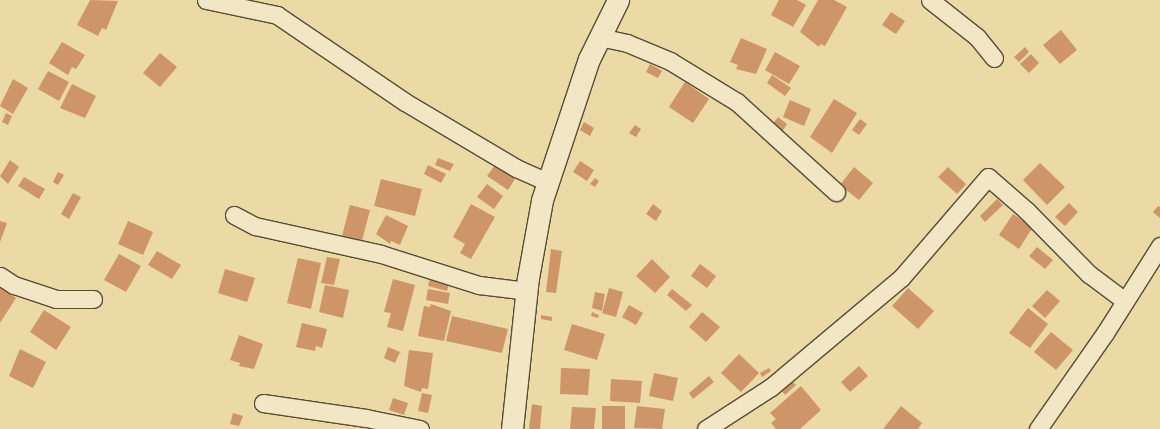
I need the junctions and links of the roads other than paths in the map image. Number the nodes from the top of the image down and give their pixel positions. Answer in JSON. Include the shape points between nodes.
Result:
{"nodes":[{"id":1,"x":206,"y":0,"type":"edge"},
{"id":2,"x":618,"y":0,"type":"edge"},
{"id":3,"x":930,"y":0,"type":"edge"},
{"id":4,"x":600,"y":37,"type":"junction"},
{"id":5,"x":994,"y":58,"type":"dead end"},
{"id":6,"x":547,"y":182,"type":"junction"},
{"id":7,"x":836,"y":192,"type":"dead end"},
{"id":8,"x":234,"y":215,"type":"dead end"},
{"id":9,"x":1160,"y":246,"type":"edge"},
{"id":10,"x":0,"y":276,"type":"edge"},
{"id":11,"x":527,"y":291,"type":"junction"},
{"id":12,"x":93,"y":299,"type":"dead end"},
{"id":13,"x":1126,"y":301,"type":"junction"},
{"id":14,"x":264,"y":404,"type":"dead end"},
{"id":15,"x":420,"y":429,"type":"edge"},
{"id":16,"x":512,"y":429,"type":"edge"},
{"id":17,"x":706,"y":429,"type":"edge"},
{"id":18,"x":1038,"y":429,"type":"edge"}],
"edges":[{"from":1,"to":6,"type":"street","via":[[277,15],[405,102],[516,168]]},
{"from":2,"to":4,"type":"street"},
{"from":3,"to":5,"type":"street","via":[[977,37]]},
{"from":4,"to":6,"type":"street","via":[[578,89]]},
{"from":4,"to":7,"type":"street","via":[[627,43],[670,62],[737,102]]},
{"from":6,"to":11,"type":"street","via":[[535,233]]},
{"from":8,"to":11,"type":"street","via":[[255,226],[381,254],[479,285]]},
{"from":9,"to":13,"type":"street"},
{"from":10,"to":12,"type":"street","via":[[14,285],[56,299]]},
{"from":11,"to":16,"type":"street"},
{"from":13,"to":17,"type":"street","via":[[1089,274],[1026,210],[988,177],[901,278],[771,387]]},
{"from":13,"to":18,"type":"street"},
{"from":14,"to":15,"type":"street","via":[[366,418]]}]}
